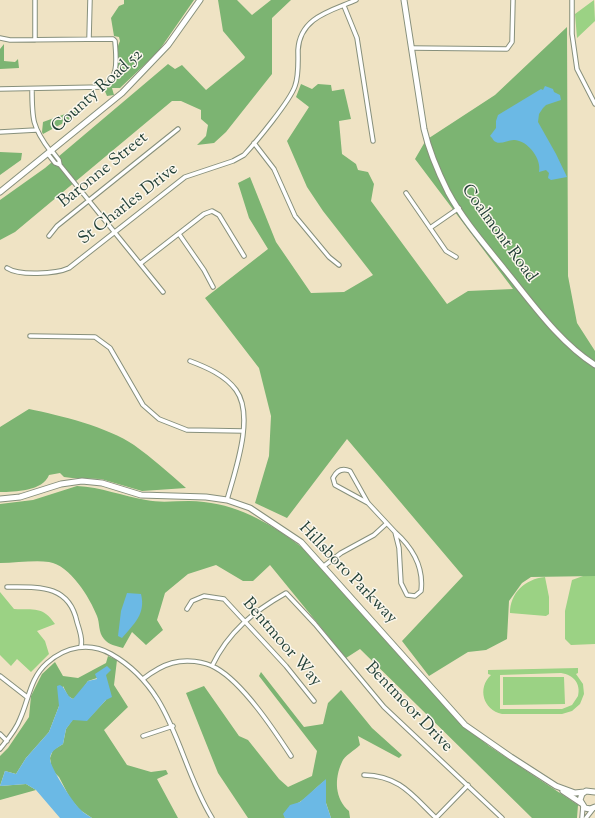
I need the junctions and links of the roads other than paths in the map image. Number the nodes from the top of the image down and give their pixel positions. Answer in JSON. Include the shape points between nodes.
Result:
{"nodes":[{"id":1,"x":35,"y":0,"type":"edge"},
{"id":2,"x":90,"y":0,"type":"edge"},
{"id":3,"x":200,"y":0,"type":"edge"},
{"id":4,"x":356,"y":0,"type":"edge"},
{"id":5,"x":404,"y":0,"type":"edge"},
{"id":6,"x":513,"y":0,"type":"edge"},
{"id":7,"x":572,"y":0,"type":"edge"},
{"id":8,"x":344,"y":6,"type":"junction"},
{"id":9,"x":0,"y":38,"type":"edge"},
{"id":10,"x":90,"y":39,"type":"junction"},
{"id":11,"x":35,"y":40,"type":"junction"},
{"id":12,"x":411,"y":48,"type":"junction"},
{"id":13,"x":0,"y":89,"type":"edge"},
{"id":14,"x":32,"y":89,"type":"junction"},
{"id":15,"x":595,"y":104,"type":"edge"},
{"id":16,"x":178,"y":129,"type":"dead end"},
{"id":17,"x":36,"y":130,"type":"junction"},
{"id":18,"x":0,"y":132,"type":"edge"},
{"id":19,"x":374,"y":141,"type":"dead end"},
{"id":20,"x":254,"y":143,"type":"junction"},
{"id":21,"x":50,"y":152,"type":"junction"},
{"id":22,"x":0,"y":192,"type":"edge"},
{"id":23,"x":406,"y":193,"type":"dead end"},
{"id":24,"x":90,"y":200,"type":"junction"},
{"id":25,"x":459,"y":208,"type":"junction"},
{"id":26,"x":430,"y":228,"type":"junction"},
{"id":27,"x":115,"y":232,"type":"junction"},
{"id":28,"x":179,"y":234,"type":"junction"},
{"id":29,"x":49,"y":236,"type":"dead end"},
{"id":30,"x":244,"y":256,"type":"dead end"},
{"id":31,"x":456,"y":257,"type":"dead end"},
{"id":32,"x":141,"y":264,"type":"junction"},
{"id":33,"x":339,"y":265,"type":"dead end"},
{"id":34,"x":7,"y":268,"type":"dead end"},
{"id":35,"x":213,"y":287,"type":"dead end"},
{"id":36,"x":163,"y":292,"type":"dead end"},
{"id":37,"x":30,"y":336,"type":"dead end"},
{"id":38,"x":190,"y":361,"type":"dead end"},
{"id":39,"x":595,"y":365,"type":"edge"},
{"id":40,"x":243,"y":431,"type":"junction"},
{"id":41,"x":0,"y":498,"type":"edge"},
{"id":42,"x":227,"y":500,"type":"junction"},
{"id":43,"x":368,"y":503,"type":"dead end"},
{"id":44,"x":386,"y":524,"type":"junction"},
{"id":45,"x":395,"y":532,"type":"junction"},
{"id":46,"x":324,"y":566,"type":"junction"},
{"id":47,"x":7,"y":587,"type":"dead end"},
{"id":48,"x":187,"y":609,"type":"dead end"},
{"id":49,"x":245,"y":620,"type":"junction"},
{"id":50,"x":81,"y":646,"type":"junction"},
{"id":51,"x":212,"y":666,"type":"junction"},
{"id":52,"x":0,"y":676,"type":"edge"},
{"id":53,"x":143,"y":679,"type":"junction"},
{"id":54,"x":26,"y":697,"type":"junction"},
{"id":55,"x":314,"y":701,"type":"dead end"},
{"id":56,"x":173,"y":726,"type":"junction"},
{"id":57,"x":0,"y":734,"type":"edge"},
{"id":58,"x":143,"y":736,"type":"dead end"},
{"id":59,"x":7,"y":741,"type":"junction"},
{"id":60,"x":0,"y":749,"type":"edge"},
{"id":61,"x":291,"y":756,"type":"dead end"},
{"id":62,"x":364,"y":775,"type":"dead end"},
{"id":63,"x":468,"y":785,"type":"junction"},
{"id":64,"x":556,"y":786,"type":"junction"},
{"id":65,"x":584,"y":792,"type":"junction"},
{"id":66,"x":595,"y":792,"type":"edge"},
{"id":67,"x":582,"y":805,"type":"junction"},
{"id":68,"x":594,"y":808,"type":"edge"},
{"id":69,"x":212,"y":818,"type":"edge"},
{"id":70,"x":436,"y":818,"type":"edge"},
{"id":71,"x":502,"y":818,"type":"edge"},
{"id":72,"x":582,"y":818,"type":"edge"},
{"id":73,"x":586,"y":818,"type":"edge"}],
"edges":[{"from":1,"to":11,"type":"street"},
{"from":2,"to":10,"type":"street"},
{"from":3,"to":21,"type":"street","name":"County Road 52","via":[[168,45],[140,75],[113,101]]},
{"from":4,"to":8,"type":"street"},
{"from":5,"to":12,"type":"street","name":"Coalmont Road"},
{"from":6,"to":12,"type":"street","via":[[512,42],[510,47],[504,50]]},
{"from":7,"to":15,"type":"street","via":[[572,34],[577,69]]},
{"from":8,"to":19,"type":"street","via":[[357,38]]},
{"from":8,"to":20,"type":"street","name":"St Charles Drive","via":[[316,18],[304,28],[299,40],[297,74],[293,90]]},
{"from":9,"to":11,"type":"street"},
{"from":10,"to":11,"type":"street"},
{"from":10,"to":14,"type":"street","via":[[115,40],[115,72],[108,83],[102,87],[92,88]]},
{"from":12,"to":25,"type":"street","name":"Coalmont Road","via":[[426,138],[448,192]]},
{"from":13,"to":14,"type":"street"},
{"from":14,"to":17,"type":"street","via":[[32,114]]},
{"from":16,"to":24,"type":"street","name":"Baronne Street"},
{"from":17,"to":18,"type":"street"},
{"from":17,"to":21,"type":"street"},
{"from":20,"to":27,"type":"street","name":"St Charles Drive","via":[[244,155],[233,161],[185,177]]},
{"from":20,"to":33,"type":"street","via":[[274,169],[295,216],[329,257]]},
{"from":21,"to":22,"type":"street","name":"County Road 52"},
{"from":21,"to":24,"type":"street","via":[[55,163],[60,165]]},
{"from":23,"to":26,"type":"street"},
{"from":24,"to":27,"type":"street"},
{"from":24,"to":29,"type":"street","name":"Baronne Street","via":[[57,226]]},
{"from":25,"to":26,"type":"street"},
{"from":25,"to":39,"type":"street","name":"Coalmont Road","via":[[535,307],[565,340]]},
{"from":26,"to":31,"type":"street","via":[[446,251]]},
{"from":27,"to":32,"type":"street"},
{"from":27,"to":34,"type":"street","name":"St Charles Drive","via":[[74,264],[62,270],[16,272]]},
{"from":28,"to":30,"type":"street","via":[[204,214],[213,211],[219,215]]},
{"from":28,"to":32,"type":"street"},
{"from":28,"to":35,"type":"street"},
{"from":32,"to":36,"type":"street"},
{"from":37,"to":40,"type":"street","via":[[95,337],[110,348],[144,405],[159,419],[187,430]]},
{"from":38,"to":40,"type":"street","via":[[214,371],[236,390],[243,410]]},
{"from":40,"to":42,"type":"street"},
{"from":41,"to":42,"type":"street","name":"Hillsboro Parkway","via":[[20,497],[61,484],[82,481],[102,483],[141,495],[196,496]]},
{"from":42,"to":46,"type":"street","name":"Hillsboro Parkway","via":[[250,508],[280,526]]},
{"from":43,"to":44,"type":"street","via":[[335,485],[333,478],[337,472],[350,471],[368,503]]},
{"from":44,"to":45,"type":"street"},
{"from":44,"to":46,"type":"street","via":[[374,535],[341,553]]},
{"from":45,"to":45,"type":"street","via":[[415,555],[420,567],[421,591],[415,596],[407,595],[402,588]]},
{"from":46,"to":64,"type":"street","name":"Hillsboro Parkway","via":[[465,725]]},
{"from":47,"to":50,"type":"street","via":[[45,588],[64,597],[76,617],[82,639]]},
{"from":48,"to":49,"type":"street","name":"Bentmoor Way","via":[[192,601],[204,596],[216,597],[224,599]]},
{"from":49,"to":51,"type":"street","via":[[218,653]]},
{"from":49,"to":55,"type":"street","name":"Bentmoor Way"},
{"from":49,"to":63,"type":"street","name":"Bentmoor Drive","via":[[286,593],[384,707]]},
{"from":50,"to":53,"type":"street","via":[[103,649],[125,662]]},
{"from":50,"to":54,"type":"street","via":[[48,663],[34,680]]},
{"from":51,"to":53,"type":"street","via":[[185,660],[158,669]]},
{"from":51,"to":61,"type":"street","via":[[232,680]]},
{"from":52,"to":54,"type":"street"},
{"from":53,"to":56,"type":"street"},
{"from":54,"to":59,"type":"street","via":[[20,720]]},
{"from":56,"to":58,"type":"street"},
{"from":56,"to":69,"type":"street","via":[[200,797]]},
{"from":57,"to":59,"type":"street"},
{"from":59,"to":60,"type":"street"},
{"from":62,"to":70,"type":"street","via":[[381,776],[396,782]]},
{"from":63,"to":70,"type":"street"},
{"from":63,"to":71,"type":"street","name":"Bentmoor Drive"},
{"from":64,"to":65,"type":"street","name":"Hillsboro Parkway","via":[[575,793]]},
{"from":64,"to":67,"type":"street","name":"Hillsboro Parkway"},
{"from":65,"to":66,"type":"street","name":"Hillsboro Parkway"},
{"from":65,"to":67,"type":"street","via":[[580,797]]},
{"from":67,"to":68,"type":"street","name":"Hillsboro Parkway"},
{"from":67,"to":72,"type":"street"},
{"from":68,"to":73,"type":"street"}]}
